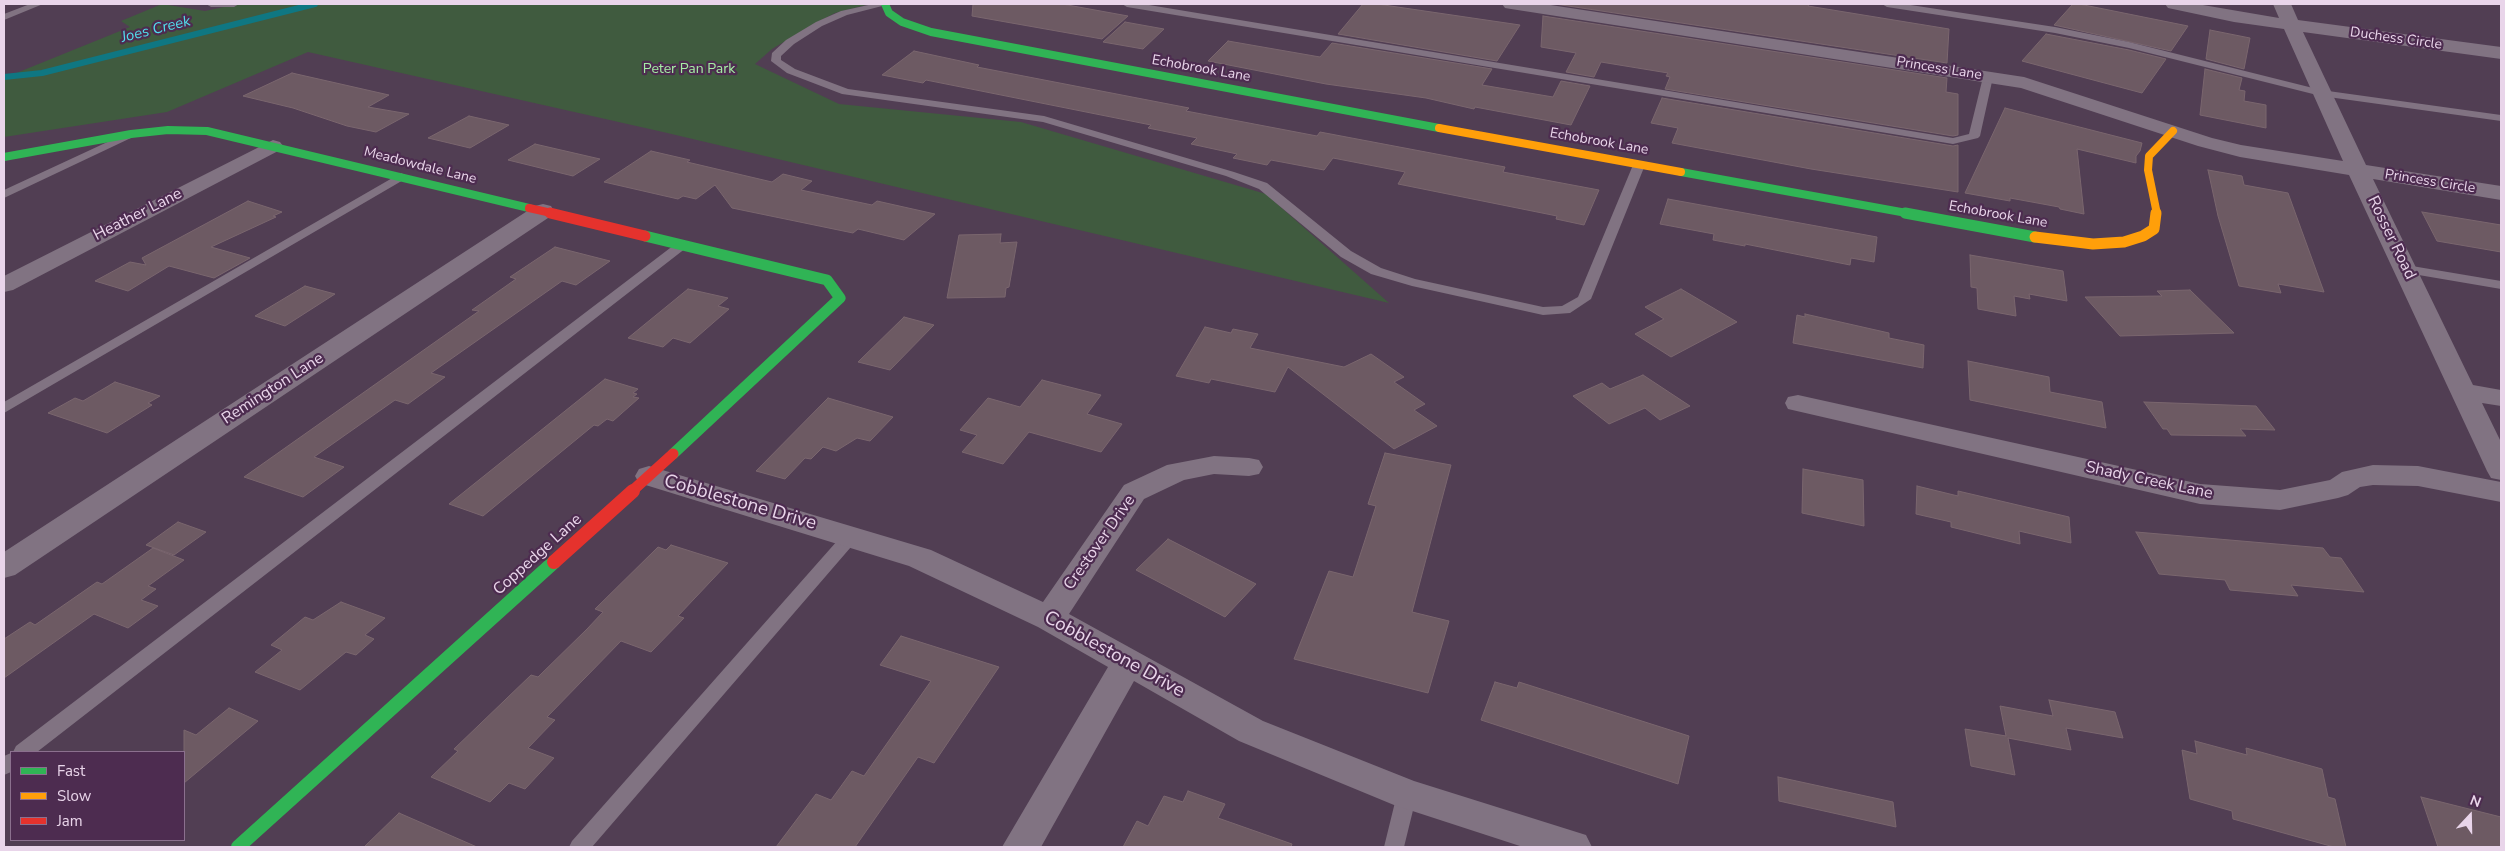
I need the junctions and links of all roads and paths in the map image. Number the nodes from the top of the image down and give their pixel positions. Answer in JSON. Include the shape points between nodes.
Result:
{"nodes":[{"id":1,"x":38,"y":4,"type":"edge"},
{"id":2,"x":212,"y":4,"type":"edge"},
{"id":3,"x":234,"y":4,"type":"edge"},
{"id":4,"x":885,"y":4,"type":"edge"},
{"id":5,"x":1126,"y":4,"type":"edge"},
{"id":6,"x":1511,"y":4,"type":"edge"},
{"id":7,"x":1887,"y":4,"type":"edge"},
{"id":8,"x":2174,"y":4,"type":"edge"},
{"id":9,"x":2282,"y":4,"type":"edge"},
{"id":10,"x":4,"y":17,"type":"edge"},
{"id":11,"x":2291,"y":25,"type":"junction"},
{"id":12,"x":2501,"y":53,"type":"edge"},
{"id":13,"x":1988,"y":76,"type":"junction"},
{"id":14,"x":2321,"y":92,"type":"junction"},
{"id":15,"x":2501,"y":118,"type":"edge"},
{"id":16,"x":2173,"y":131,"type":"junction"},
{"id":17,"x":131,"y":134,"type":"junction"},
{"id":18,"x":273,"y":146,"type":"junction"},
{"id":19,"x":4,"y":157,"type":"edge"},
{"id":20,"x":1639,"y":165,"type":"junction"},
{"id":21,"x":2359,"y":171,"type":"junction"},
{"id":22,"x":401,"y":177,"type":"junction"},
{"id":23,"x":2501,"y":193,"type":"edge"},
{"id":24,"x":4,"y":194,"type":"edge"},
{"id":25,"x":543,"y":211,"type":"junction"},
{"id":26,"x":682,"y":245,"type":"junction"},
{"id":27,"x":2406,"y":269,"type":"junction"},
{"id":28,"x":827,"y":280,"type":"joint"},
{"id":29,"x":4,"y":285,"type":"edge"},
{"id":30,"x":2501,"y":285,"type":"edge"},
{"id":31,"x":2463,"y":391,"type":"junction"},
{"id":32,"x":2501,"y":398,"type":"edge"},
{"id":33,"x":1798,"y":402,"type":"dead end"},
{"id":34,"x":4,"y":408,"type":"edge"},
{"id":35,"x":1249,"y":467,"type":"dead end"},
{"id":36,"x":2501,"y":471,"type":"edge"},
{"id":37,"x":649,"y":476,"type":"junction"},
{"id":38,"x":2501,"y":492,"type":"edge"},
{"id":39,"x":851,"y":536,"type":"junction"},
{"id":40,"x":4,"y":567,"type":"edge"},
{"id":41,"x":1049,"y":618,"type":"junction"},
{"id":42,"x":1128,"y":662,"type":"junction"},
{"id":43,"x":24,"y":751,"type":"edge"},
{"id":44,"x":1407,"y":794,"type":"junction"},
{"id":45,"x":238,"y":847,"type":"edge"},
{"id":46,"x":579,"y":847,"type":"edge"},
{"id":47,"x":1021,"y":847,"type":"edge"},
{"id":48,"x":1394,"y":847,"type":"edge"},
{"id":49,"x":1573,"y":847,"type":"edge"}],
"edges":[{"from":1,"to":10,"type":"lane"},
{"from":2,"to":3,"type":"lane"},
{"from":4,"to":20,"type":"street","name":"Echobrook Lane","via":[[889,13],[902,22],[932,32]]},
{"from":4,"to":20,"type":"lane","via":[[844,13],[819,24],[790,42],[776,55],[776,61],[791,71],[846,92],[1044,119],[1230,174],[1264,186],[1346,254],[1376,271],[1543,311],[1565,310],[1584,299]]},
{"from":5,"to":13,"type":"lane","via":[[1953,141],[1974,136]]},
{"from":6,"to":13,"type":"street","name":"Princess Lane"},
{"from":7,"to":14,"type":"lane","via":[[2129,45]]},
{"from":8,"to":11,"type":"street","name":"Duchess Circle"},
{"from":9,"to":11,"type":"street","name":"Rosser Road"},
{"from":11,"to":12,"type":"street","name":"Duchess Circle"},
{"from":11,"to":14,"type":"street","name":"Rosser Road"},
{"from":13,"to":16,"type":"street","name":"Princess Lane","via":[[2024,83]]},
{"from":14,"to":15,"type":"lane"},
{"from":14,"to":21,"type":"street","name":"Rosser Road"},
{"from":16,"to":20,"type":"street","name":"Echobrook Lane","via":[[2149,156],[2148,170],[2157,217],[2154,228],[2143,236],[2124,242],[2093,244],[2057,241]]},
{"from":16,"to":21,"type":"street","name":"Princess Lane","via":[[2240,151]]},
{"from":17,"to":18,"type":"street","name":"Meadowdale Lane","via":[[168,130],[207,131]]},
{"from":17,"to":19,"type":"street","name":"Meadowdale Lane"},
{"from":17,"to":24,"type":"lane"},
{"from":18,"to":22,"type":"street","name":"Meadowdale Lane"},
{"from":18,"to":29,"type":"street","name":"Heather Lane"},
{"from":21,"to":23,"type":"street","name":"Princess Circle"},
{"from":21,"to":27,"type":"street","name":"Rosser Road"},
{"from":22,"to":25,"type":"street","name":"Meadowdale Lane"},
{"from":22,"to":34,"type":"lane"},
{"from":25,"to":26,"type":"street","name":"Meadowdale Lane"},
{"from":25,"to":40,"type":"street","name":"Remington Lane"},
{"from":26,"to":28,"type":"street","name":"Meadowdale Lane"},
{"from":26,"to":43,"type":"lane"},
{"from":27,"to":30,"type":"lane"},
{"from":27,"to":31,"type":"street","name":"Rosser Road"},
{"from":28,"to":37,"type":"street","name":"Coppedge Lane","via":[[840,298]]},
{"from":31,"to":32,"type":"street"},
{"from":31,"to":36,"type":"street","name":"Rosser Road"},
{"from":33,"to":38,"type":"street","name":"Shady Creek Lane","via":[[2200,494],[2280,500],[2338,488],[2352,479],[2373,475],[2418,476]]},
{"from":35,"to":41,"type":"street","name":"Crestover Drive","via":[[1214,465],[1177,472],[1134,492]]},
{"from":37,"to":39,"type":"street","name":"Cobblestone Drive"},
{"from":37,"to":45,"type":"street","name":"Coppedge Lane"},
{"from":39,"to":41,"type":"street","name":"Cobblestone Drive","via":[[920,558]]},
{"from":39,"to":46,"type":"lane"},
{"from":41,"to":42,"type":"street","name":"Cobblestone Drive"},
{"from":42,"to":44,"type":"street","name":"Cobblestone Drive","via":[[1251,731]]},
{"from":42,"to":47,"type":"street"},
{"from":44,"to":48,"type":"lane"},
{"from":44,"to":49,"type":"street","name":"Cobblestone Drive"}]}
